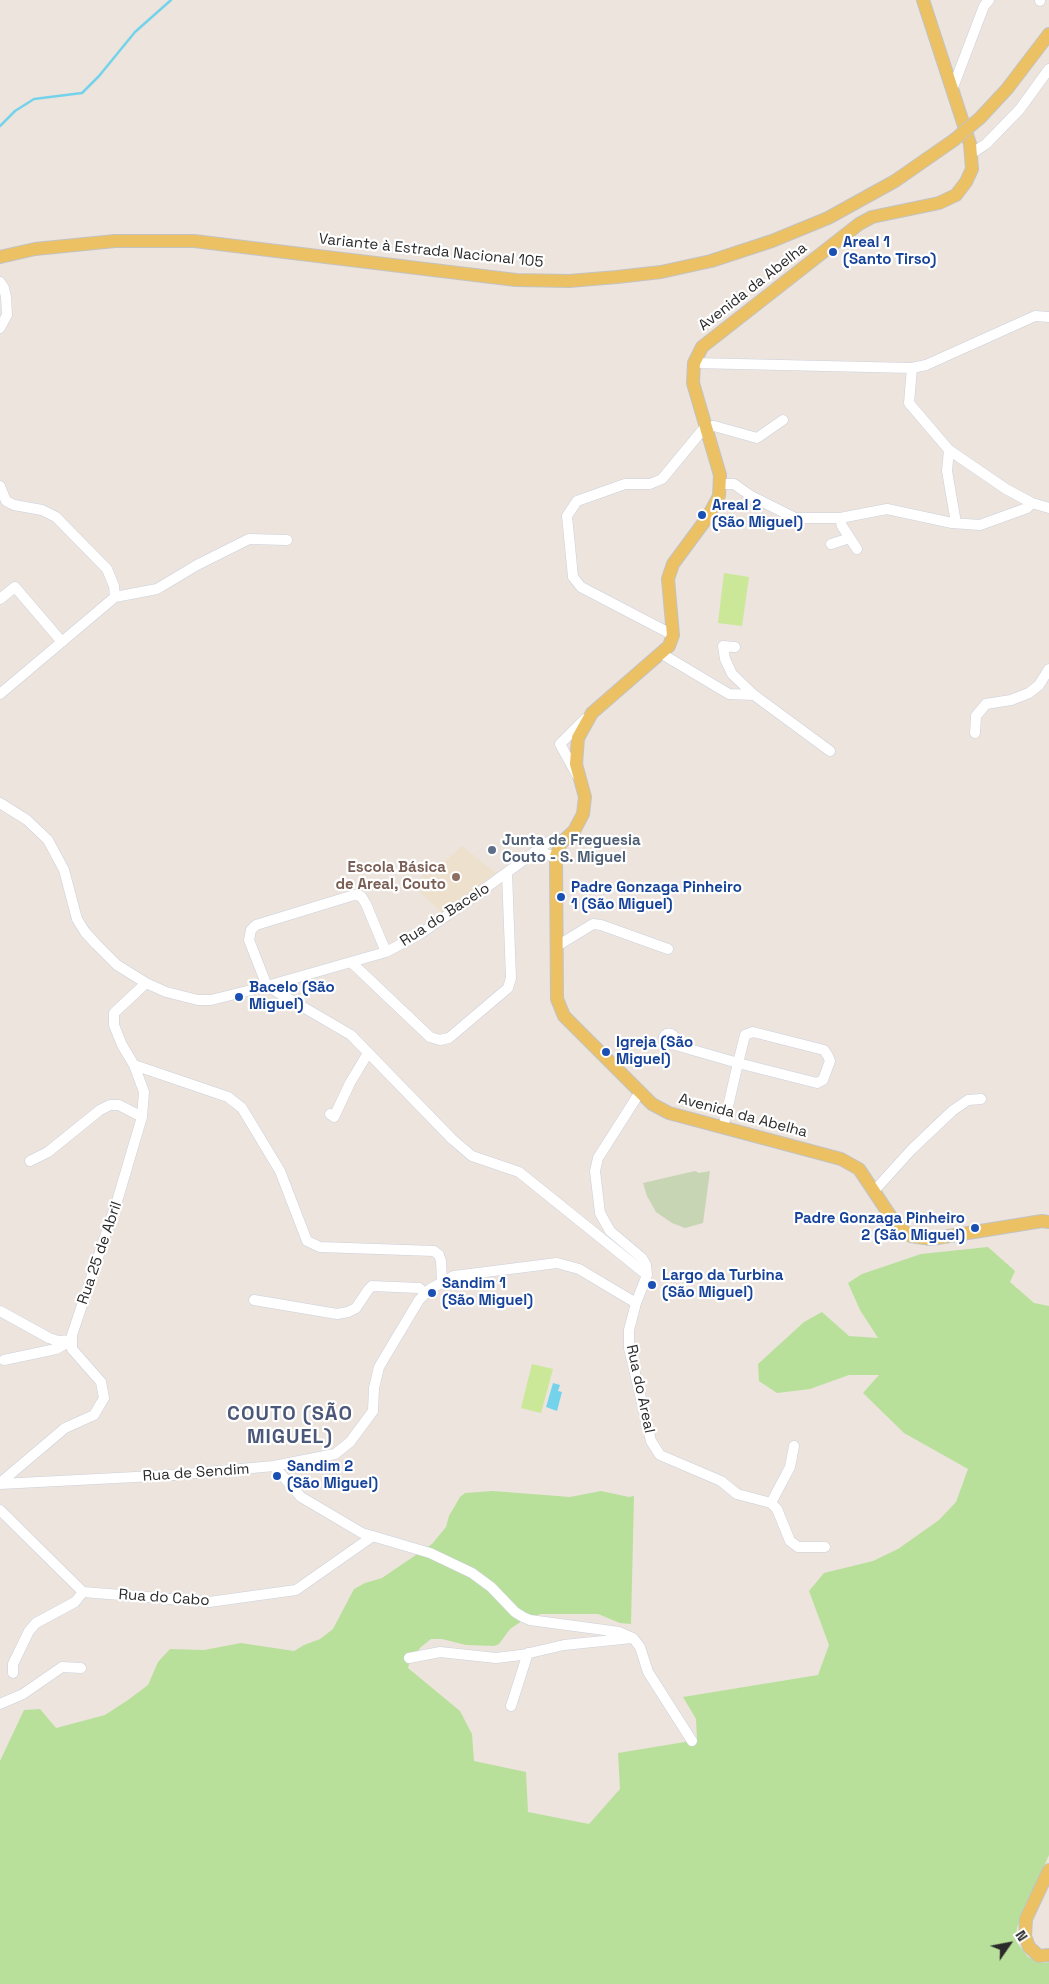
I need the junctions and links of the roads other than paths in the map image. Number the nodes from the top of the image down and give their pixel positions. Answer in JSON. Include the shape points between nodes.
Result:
{"nodes":[{"id":1,"x":923,"y":0,"type":"edge"},
{"id":2,"x":989,"y":0,"type":"edge"},
{"id":3,"x":1049,"y":34,"type":"edge"},
{"id":4,"x":1049,"y":69,"type":"edge"},
{"id":5,"x":952,"y":90,"type":"junction"},
{"id":6,"x":972,"y":153,"type":"junction"},
{"id":7,"x":1,"y":256,"type":"edge"},
{"id":8,"x":0,"y":282,"type":"edge"},
{"id":9,"x":1049,"y":317,"type":"edge"},
{"id":10,"x":0,"y":328,"type":"edge"},
{"id":11,"x":694,"y":363,"type":"junction"},
{"id":12,"x":912,"y":368,"type":"junction"},
{"id":13,"x":783,"y":420,"type":"dead end"},
{"id":14,"x":705,"y":427,"type":"junction"},
{"id":15,"x":948,"y":450,"type":"junction"},
{"id":16,"x":721,"y":484,"type":"junction"},
{"id":17,"x":0,"y":486,"type":"edge"},
{"id":18,"x":1032,"y":503,"type":"junction"},
{"id":19,"x":1049,"y":508,"type":"edge"},
{"id":20,"x":840,"y":518,"type":"junction"},
{"id":21,"x":956,"y":524,"type":"junction"},
{"id":22,"x":850,"y":538,"type":"junction"},
{"id":23,"x":287,"y":540,"type":"dead end"},
{"id":24,"x":831,"y":544,"type":"dead end"},
{"id":25,"x":857,"y":549,"type":"dead end"},
{"id":26,"x":115,"y":597,"type":"junction"},
{"id":27,"x":0,"y":599,"type":"edge"},
{"id":28,"x":673,"y":635,"type":"junction"},
{"id":29,"x":62,"y":642,"type":"junction"},
{"id":30,"x":735,"y":647,"type":"dead end"},
{"id":31,"x":662,"y":654,"type":"junction"},
{"id":32,"x":1049,"y":669,"type":"edge"},
{"id":33,"x":0,"y":694,"type":"edge"},
{"id":34,"x":754,"y":695,"type":"junction"},
{"id":35,"x":975,"y":733,"type":"dead end"},
{"id":36,"x":830,"y":750,"type":"dead end"},
{"id":37,"x":0,"y":803,"type":"edge"},
{"id":38,"x":562,"y":843,"type":"junction"},
{"id":39,"x":534,"y":852,"type":"junction"},
{"id":40,"x":556,"y":856,"type":"junction"},
{"id":41,"x":508,"y":872,"type":"junction"},
{"id":42,"x":557,"y":946,"type":"junction"},
{"id":43,"x":668,"y":949,"type":"dead end"},
{"id":44,"x":386,"y":952,"type":"junction"},
{"id":45,"x":351,"y":962,"type":"junction"},
{"id":46,"x":146,"y":983,"type":"junction"},
{"id":47,"x":267,"y":986,"type":"junction"},
{"id":48,"x":672,"y":1044,"type":"dead end"},
{"id":49,"x":368,"y":1053,"type":"junction"},
{"id":50,"x":738,"y":1063,"type":"junction"},
{"id":51,"x":134,"y":1065,"type":"junction"},
{"id":52,"x":640,"y":1092,"type":"junction"},
{"id":53,"x":981,"y":1100,"type":"dead end"},
{"id":54,"x":330,"y":1114,"type":"dead end"},
{"id":55,"x":142,"y":1117,"type":"junction"},
{"id":56,"x":723,"y":1128,"type":"junction"},
{"id":57,"x":30,"y":1161,"type":"dead end"},
{"id":58,"x":874,"y":1191,"type":"junction"},
{"id":59,"x":1049,"y":1222,"type":"edge"},
{"id":60,"x":647,"y":1275,"type":"junction"},
{"id":61,"x":442,"y":1281,"type":"junction"},
{"id":62,"x":425,"y":1293,"type":"junction"},
{"id":63,"x":254,"y":1300,"type":"dead end"},
{"id":64,"x":636,"y":1302,"type":"junction"},
{"id":65,"x":0,"y":1311,"type":"edge"},
{"id":66,"x":72,"y":1340,"type":"junction"},
{"id":67,"x":4,"y":1360,"type":"dead end"},
{"id":68,"x":794,"y":1446,"type":"dead end"},
{"id":69,"x":274,"y":1466,"type":"junction"},
{"id":70,"x":0,"y":1484,"type":"edge"},
{"id":71,"x":771,"y":1503,"type":"junction"},
{"id":72,"x":0,"y":1510,"type":"edge"},
{"id":73,"x":373,"y":1536,"type":"junction"},
{"id":74,"x":826,"y":1547,"type":"dead end"},
{"id":75,"x":83,"y":1592,"type":"junction"},
{"id":76,"x":633,"y":1638,"type":"junction"},
{"id":77,"x":528,"y":1653,"type":"junction"},
{"id":78,"x":409,"y":1658,"type":"dead end"},
{"id":79,"x":81,"y":1668,"type":"dead end"},
{"id":80,"x":13,"y":1673,"type":"dead end"},
{"id":81,"x":0,"y":1704,"type":"edge"},
{"id":82,"x":510,"y":1706,"type":"dead end"},
{"id":83,"x":692,"y":1741,"type":"dead end"},
{"id":84,"x":1049,"y":1870,"type":"edge"},
{"id":85,"x":1049,"y":1955,"type":"edge"}],
"edges":[{"from":1,"to":5,"type":"main road","name":"Avenida da Abelha"},
{"from":2,"to":5,"type":"street"},
{"from":3,"to":7,"type":"main road","name":"Variante à Estrada Nacional 105","bridge":true,"via":[[980,118],[895,181],[828,218],[772,241],[711,261],[661,272],[569,281],[516,280],[194,241],[115,241],[35,249]]},
{"from":4,"to":6,"type":"street","via":[[1020,109],[986,144]]},
{"from":5,"to":6,"type":"main road","name":"Avenida da Abelha"},
{"from":6,"to":11,"type":"main road","name":"Avenida da Abelha","via":[[972,169],[956,195],[872,217],[859,224],[702,347]]},
{"from":8,"to":10,"type":"street","via":[[6,297],[7,315]]},
{"from":9,"to":12,"type":"street","via":[[1035,316],[926,365]]},
{"from":11,"to":12,"type":"street"},
{"from":11,"to":14,"type":"main road","via":[[693,383]]},
{"from":12,"to":15,"type":"street","via":[[909,403]]},
{"from":13,"to":14,"type":"street","via":[[757,438],[714,426]]},
{"from":14,"to":16,"type":"main road"},
{"from":14,"to":28,"type":"street","via":[[662,479],[650,484],[625,484],[577,501],[567,516],[573,577],[581,587]]},
{"from":15,"to":18,"type":"street"},
{"from":15,"to":21,"type":"street","via":[[947,471]]},
{"from":16,"to":20,"type":"street","via":[[734,484],[795,518]]},
{"from":16,"to":28,"type":"main road","via":[[715,505],[673,564],[668,580]]},
{"from":17,"to":26,"type":"street","via":[[6,500],[14,505],[42,510],[56,517],[107,569]]},
{"from":18,"to":19,"type":"street"},
{"from":18,"to":21,"type":"street","via":[[980,525]]},
{"from":20,"to":21,"type":"street","via":[[887,509]]},
{"from":20,"to":22,"type":"street"},
{"from":22,"to":24,"type":"street"},
{"from":22,"to":25,"type":"street"},
{"from":23,"to":26,"type":"street","via":[[249,539],[157,589]]},
{"from":26,"to":29,"type":"street"},
{"from":27,"to":29,"type":"street","via":[[15,587]]},
{"from":28,"to":31,"type":"main road","name":"Avenida da Abelha"},
{"from":29,"to":33,"type":"street"},
{"from":30,"to":34,"type":"street","via":[[723,646],[725,659],[732,674]]},
{"from":31,"to":34,"type":"street","via":[[729,694]]},
{"from":31,"to":38,"type":"main road","name":"Avenida da Abelha","via":[[592,714],[578,738],[576,764],[585,797],[583,814]]},
{"from":32,"to":35,"type":"street","via":[[1039,685],[1029,692],[1011,700],[986,704],[976,716]]},
{"from":34,"to":36,"type":"street"},
{"from":37,"to":46,"type":"street","name":"Rua do Bacelo","via":[[27,820],[48,840],[64,870],[77,919],[85,932],[117,964]]},
{"from":38,"to":39,"type":"street","name":"Rua do Bacelo","via":[[550,840]]},
{"from":38,"to":40,"type":"main road","name":"Avenida da Abelha"},
{"from":39,"to":40,"type":"street"},
{"from":39,"to":41,"type":"street","name":"Rua do Bacelo"},
{"from":40,"to":42,"type":"main road","name":"Avenida da Abelha"},
{"from":41,"to":44,"type":"street","name":"Rua do Bacelo","via":[[420,934]]},
{"from":41,"to":45,"type":"street","via":[[511,978],[508,988],[449,1038],[430,1037]]},
{"from":42,"to":43,"type":"street","via":[[592,924]]},
{"from":42,"to":52,"type":"main road","name":"Avenida da Abelha","via":[[557,999],[564,1016]]},
{"from":44,"to":45,"type":"street","name":"Rua do Bacelo"},
{"from":44,"to":47,"type":"street","via":[[366,904],[361,896],[354,895],[256,925],[251,930],[249,940]]},
{"from":45,"to":47,"type":"street","name":"Rua do Bacelo"},
{"from":46,"to":47,"type":"street","name":"Rua do Bacelo","via":[[198,1000],[211,1000]]},
{"from":46,"to":51,"type":"street","name":"Rua 25 de Abril","via":[[114,1013],[114,1026]]},
{"from":47,"to":49,"type":"street","via":[[351,1035]]},
{"from":48,"to":50,"type":"street"},
{"from":49,"to":54,"type":"street","via":[[334,1117]]},
{"from":49,"to":60,"type":"street","via":[[472,1156],[518,1172]]},
{"from":50,"to":50,"type":"street","via":[[745,1035],[753,1032],[824,1050],[830,1061],[823,1080],[818,1083]]},
{"from":50,"to":56,"type":"street"},
{"from":51,"to":55,"type":"street","name":"Rua 25 de Abril","via":[[144,1092]]},
{"from":51,"to":61,"type":"street","via":[[228,1097],[242,1108],[280,1171],[307,1241],[320,1247],[434,1251],[441,1261]]},
{"from":52,"to":56,"type":"main road","name":"Avenida da Abelha","via":[[652,1104],[669,1113]]},
{"from":52,"to":60,"type":"street","via":[[598,1158],[595,1171],[600,1213],[610,1231],[642,1258]]},
{"from":53,"to":58,"type":"street","via":[[968,1100],[952,1111]]},
{"from":55,"to":57,"type":"street","via":[[119,1105],[110,1105],[48,1152]]},
{"from":55,"to":66,"type":"street","name":"Rua 25 de Abril"},
{"from":56,"to":58,"type":"main road","name":"Avenida da Abelha","via":[[841,1159],[859,1169]]},
{"from":58,"to":59,"type":"main road","name":"Avenida da Abelha","via":[[897,1226],[911,1236],[931,1239]]},
{"from":60,"to":64,"type":"street","name":"Rua do Areal"},
{"from":61,"to":62,"type":"street","name":"Rua de Sendim"},
{"from":61,"to":64,"type":"street","name":"Rua de Sendim","via":[[454,1276],[557,1263],[579,1269]]},
{"from":62,"to":63,"type":"street","via":[[419,1288],[372,1286],[356,1308],[337,1314]]},
{"from":62,"to":69,"type":"street","name":"Rua de Sendim","via":[[379,1368],[373,1412],[350,1442],[335,1454]]},
{"from":64,"to":71,"type":"street","name":"Rua do Areal","via":[[629,1330],[629,1348],[651,1441],[660,1455],[721,1480],[737,1494]]},
{"from":65,"to":66,"type":"street","via":[[49,1338]]},
{"from":66,"to":67,"type":"street","via":[[56,1349]]},
{"from":66,"to":70,"type":"street","via":[[72,1349],[101,1382],[104,1398],[94,1415],[65,1428]]},
{"from":68,"to":71,"type":"street","via":[[790,1467]]},
{"from":69,"to":70,"type":"street","name":"Rua de Sendim"},
{"from":69,"to":73,"type":"street","via":[[301,1497],[362,1533]]},
{"from":71,"to":74,"type":"street","via":[[777,1509],[790,1541],[798,1547]]},
{"from":72,"to":75,"type":"street"},
{"from":73,"to":75,"type":"street","name":"Rua do Cabo","via":[[296,1590],[209,1602]]},
{"from":73,"to":76,"type":"street","via":[[430,1553],[472,1573],[515,1612],[530,1620],[619,1632]]},
{"from":75,"to":80,"type":"street","via":[[75,1602],[36,1623],[29,1631],[13,1664]]},
{"from":76,"to":77,"type":"street","via":[[564,1645]]},
{"from":76,"to":83,"type":"street","via":[[640,1646],[648,1672]]},
{"from":77,"to":78,"type":"street","via":[[496,1658],[440,1652]]},
{"from":77,"to":82,"type":"street"},
{"from":79,"to":81,"type":"street","via":[[62,1668],[23,1694]]},
{"from":84,"to":85,"type":"main road","via":[[1026,1919],[1025,1936],[1029,1947],[1039,1956]]}]}
